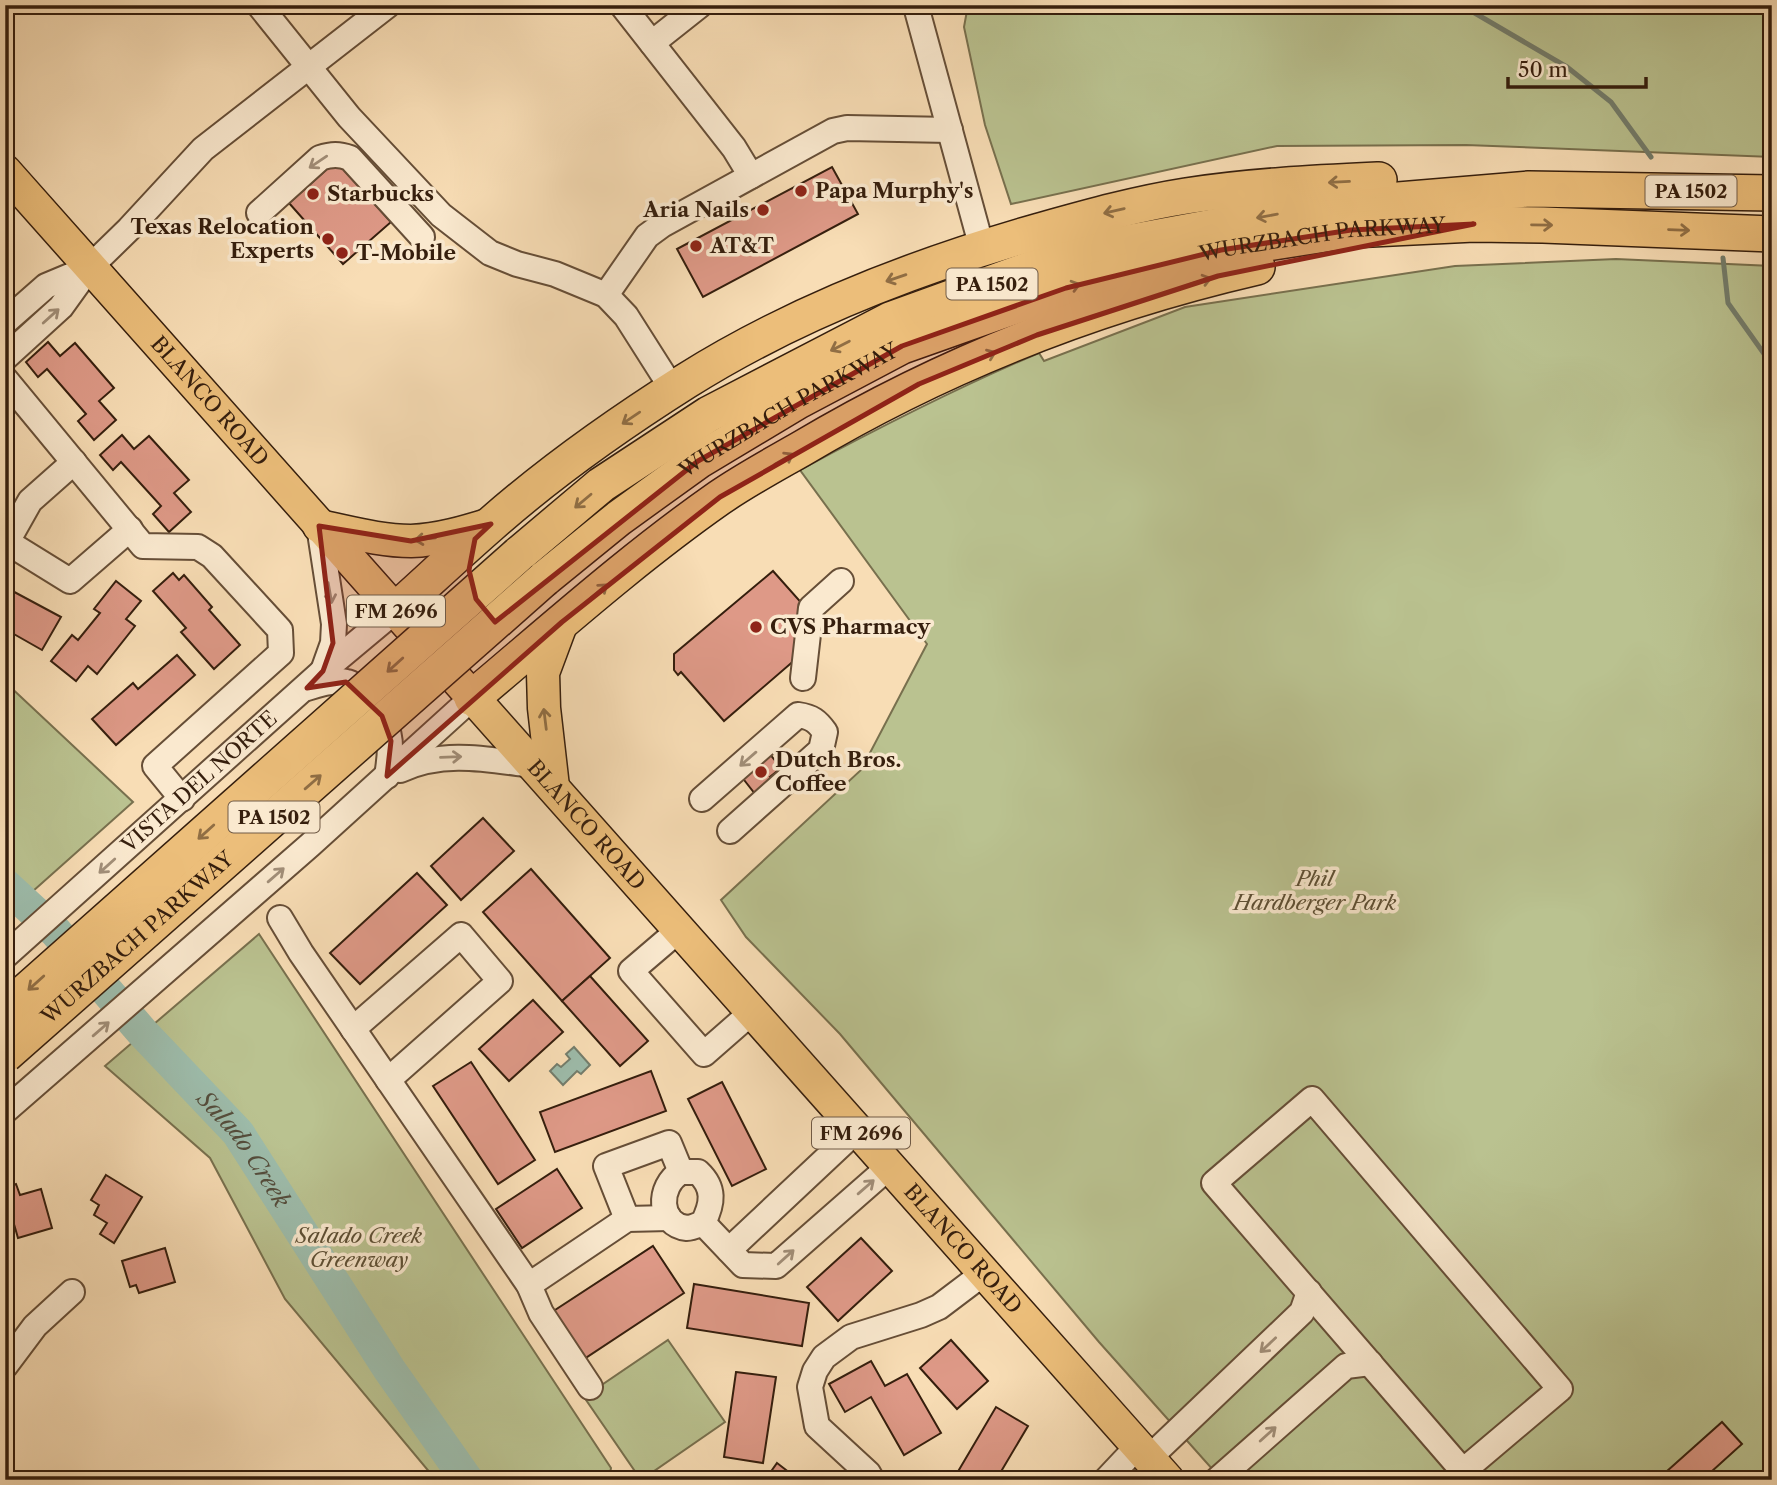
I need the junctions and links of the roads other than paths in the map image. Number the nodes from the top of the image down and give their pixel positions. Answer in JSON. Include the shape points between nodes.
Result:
{"nodes":[{"id":1,"x":259,"y":5,"type":"edge"},
{"id":2,"x":388,"y":5,"type":"edge"},
{"id":3,"x":622,"y":5,"type":"edge"},
{"id":4,"x":700,"y":5,"type":"edge"},
{"id":5,"x":918,"y":5,"type":"edge"},
{"id":6,"x":652,"y":43,"type":"junction"},
{"id":7,"x":308,"y":68,"type":"junction"},
{"id":8,"x":950,"y":130,"type":"junction"},
{"id":9,"x":5,"y":171,"type":"edge"},
{"id":10,"x":751,"y":176,"type":"junction"},
{"id":11,"x":1529,"y":189,"type":"junction"},
{"id":12,"x":1772,"y":193,"type":"edge"},
{"id":13,"x":260,"y":213,"type":"dead end"},
{"id":14,"x":1474,"y":224,"type":"junction"},
{"id":15,"x":1772,"y":234,"type":"edge"},
{"id":16,"x":422,"y":237,"type":"dead end"},
{"id":17,"x":982,"y":248,"type":"junction"},
{"id":18,"x":89,"y":268,"type":"junction"},
{"id":19,"x":606,"y":295,"type":"junction"},
{"id":20,"x":5,"y":322,"type":"edge"},
{"id":21,"x":5,"y":358,"type":"edge"},
{"id":22,"x":5,"y":379,"type":"edge"},
{"id":23,"x":673,"y":390,"type":"junction"},
{"id":24,"x":74,"y":462,"type":"junction"},
{"id":25,"x":319,"y":526,"type":"junction"},
{"id":26,"x":130,"y":529,"type":"junction"},
{"id":27,"x":483,"y":532,"type":"junction"},
{"id":28,"x":841,"y":581,"type":"dead end"},
{"id":29,"x":396,"y":610,"type":"junction"},
{"id":30,"x":562,"y":622,"type":"junction"},
{"id":31,"x":803,"y":678,"type":"dead end"},
{"id":32,"x":315,"y":679,"type":"junction"},
{"id":33,"x":472,"y":698,"type":"junction"},
{"id":34,"x":387,"y":776,"type":"junction"},
{"id":35,"x":542,"y":776,"type":"junction"},
{"id":36,"x":182,"y":799,"type":"junction"},
{"id":37,"x":702,"y":799,"type":"dead end"},
{"id":38,"x":734,"y":836,"type":"dead end"},
{"id":39,"x":280,"y":918,"type":"dead end"},
{"id":40,"x":679,"y":930,"type":"junction"},
{"id":41,"x":5,"y":956,"type":"edge"},
{"id":42,"x":5,"y":1010,"type":"edge"},
{"id":43,"x":752,"y":1012,"type":"junction"},
{"id":44,"x":353,"y":1029,"type":"junction"},
{"id":45,"x":5,"y":1055,"type":"edge"},
{"id":46,"x":388,"y":1080,"type":"junction"},
{"id":47,"x":5,"y":1111,"type":"edge"},
{"id":48,"x":858,"y":1129,"type":"junction"},
{"id":49,"x":890,"y":1166,"type":"junction"},
{"id":50,"x":681,"y":1172,"type":"junction"},
{"id":51,"x":669,"y":1218,"type":"junction"},
{"id":52,"x":627,"y":1219,"type":"junction"},
{"id":53,"x":703,"y":1223,"type":"junction"},
{"id":54,"x":729,"y":1250,"type":"junction"},
{"id":55,"x":985,"y":1273,"type":"junction"},
{"id":56,"x":529,"y":1285,"type":"junction"},
{"id":57,"x":1309,"y":1292,"type":"junction"},
{"id":58,"x":72,"y":1293,"type":"dead end"},
{"id":59,"x":1370,"y":1363,"type":"junction"},
{"id":60,"x":5,"y":1366,"type":"edge"},
{"id":61,"x":590,"y":1387,"type":"dead end"},
{"id":62,"x":1155,"y":1467,"type":"edge"},
{"id":63,"x":872,"y":1480,"type":"edge"},
{"id":64,"x":1106,"y":1480,"type":"edge"},
{"id":65,"x":1217,"y":1480,"type":"edge"}],
"edges":[{"from":1,"to":7,"type":"street"},
{"from":2,"to":7,"type":"street"},
{"from":3,"to":6,"type":"street"},
{"from":4,"to":6,"type":"street"},
{"from":5,"to":8,"type":"street"},
{"from":6,"to":10,"type":"street"},
{"from":7,"to":18,"type":"street","via":[[202,149]]},
{"from":7,"to":19,"type":"street","via":[[441,215],[489,253]]},
{"from":8,"to":10,"type":"street","via":[[834,131]]},
{"from":8,"to":17,"type":"street"},
{"from":9,"to":18,"type":"main road","name":"BLANCO ROAD","number":"FM 2696"},
{"from":10,"to":19,"type":"street","via":[[654,230]]},
{"from":11,"to":12,"type":"highway","name":"WURZBACH PARKWAY","number":"PA 1502"},
{"from":11,"to":17,"type":"highway","one_way":true,"via":[[1393,179],[1277,185],[1121,209]]},
{"from":11,"to":42,"type":"highway","name":"WURZBACH PARKWAY","number":"PA 1502","one_way":true,"bridge":true,"via":[[1305,210],[1078,253],[890,320],[709,414],[601,485],[519,554]]},
{"from":16,"to":13,"type":"street","one_way":true,"via":[[350,158],[341,155],[320,158]]},
{"from":14,"to":15,"type":"highway","name":"WURZBACH PARKWAY","number":"PA 1502","one_way":true},
{"from":30,"to":14,"type":"highway","one_way":true,"via":[[720,497],[919,384],[1037,335],[1217,276],[1346,246]]},
{"from":45,"to":14,"type":"highway","name":"WURZBACH PARKWAY","number":"PA 1502","one_way":true,"bridge":true,"via":[[618,518],[698,461],[799,401],[902,346],[1066,288],[1147,266],[1351,230]]},
{"from":17,"to":23,"type":"highway","one_way":true,"via":[[868,288],[799,319]]},
{"from":18,"to":20,"type":"street","via":[[46,286]]},
{"from":21,"to":18,"type":"street","one_way":true,"via":[[61,307]]},
{"from":18,"to":25,"type":"main road","name":"BLANCO ROAD","number":"FM 2696"},
{"from":19,"to":23,"type":"street","via":[[626,316]]},
{"from":22,"to":24,"type":"street"},
{"from":23,"to":27,"type":"highway","one_way":true,"via":[[589,448]]},
{"from":24,"to":26,"type":"street"},
{"from":24,"to":26,"type":"street","via":[[30,501],[7,541],[70,581]]},
{"from":27,"to":25,"type":"main road","one_way":true,"via":[[411,541]]},
{"from":25,"to":29,"type":"main road","name":"BLANCO ROAD","number":"FM 2696"},
{"from":25,"to":32,"type":"street","one_way":true,"via":[[334,624],[333,643]]},
{"from":26,"to":36,"type":"street","via":[[143,546],[198,547],[212,555],[280,630],[281,653],[155,766]]},
{"from":27,"to":29,"type":"highway"},
{"from":27,"to":30,"type":"highway","via":[[469,562],[476,599],[487,612],[501,623],[517,627]]},
{"from":28,"to":31,"type":"street","via":[[811,608]]},
{"from":29,"to":32,"type":"street","name":"VISTA DEL NORTE"},
{"from":29,"to":33,"type":"main road","name":"BLANCO ROAD","number":"FM 2696"},
{"from":30,"to":33,"type":"highway"},
{"from":35,"to":30,"type":"main road","one_way":true,"via":[[543,673]]},
{"from":32,"to":34,"type":"street","via":[[355,686],[382,716],[391,741]]},
{"from":32,"to":36,"type":"street","name":"VISTA DEL NORTE"},
{"from":33,"to":34,"type":"street","name":"WURZBACH PARKWAY"},
{"from":33,"to":35,"type":"main road","name":"BLANCO ROAD","number":"FM 2696"},
{"from":34,"to":35,"type":"street","one_way":true,"via":[[418,762],[452,757],[476,757]]},
{"from":47,"to":34,"type":"street","name":"WURZBACH PARKWAY","one_way":true},
{"from":35,"to":40,"type":"main road","name":"BLANCO ROAD","number":"FM 2696"},
{"from":36,"to":41,"type":"street","name":"VISTA DEL NORTE","one_way":true},
{"from":38,"to":37,"type":"street","one_way":true,"via":[[821,750],[825,732],[818,722],[798,715]]},
{"from":39,"to":44,"type":"street"},
{"from":40,"to":43,"type":"main road","name":"BLANCO ROAD","number":"FM 2696"},
{"from":40,"to":43,"type":"street","via":[[631,971],[704,1054]]},
{"from":43,"to":48,"type":"main road","name":"BLANCO ROAD","number":"FM 2696"},
{"from":44,"to":46,"type":"street"},
{"from":44,"to":46,"type":"street","via":[[461,935],[500,981]]},
{"from":46,"to":56,"type":"street"},
{"from":48,"to":49,"type":"main road","name":"BLANCO ROAD","number":"FM 2696"},
{"from":48,"to":54,"type":"street"},
{"from":54,"to":49,"type":"street","one_way":true,"via":[[743,1265],[776,1266]]},
{"from":49,"to":55,"type":"main road","name":"BLANCO ROAD","number":"FM 2696"},
{"from":50,"to":51,"type":"street","via":[[665,1188]]},
{"from":50,"to":52,"type":"street","via":[[669,1143],[606,1166]]},
{"from":50,"to":53,"type":"street","via":[[698,1172],[706,1180],[712,1196]]},
{"from":51,"to":52,"type":"street"},
{"from":51,"to":53,"type":"street","via":[[689,1228]]},
{"from":52,"to":56,"type":"street"},
{"from":53,"to":54,"type":"street"},
{"from":55,"to":62,"type":"main road","name":"BLANCO ROAD","number":"FM 2696"},
{"from":55,"to":63,"type":"street","via":[[939,1307],[851,1338],[824,1357],[816,1371],[810,1387],[817,1426]]},
{"from":56,"to":61,"type":"street","via":[[541,1313]]},
{"from":57,"to":59,"type":"street"},
{"from":57,"to":59,"type":"street","via":[[1214,1183],[1312,1099],[1560,1389],[1463,1471]]},
{"from":57,"to":62,"type":"street","one_way":true,"via":[[1302,1312]]},
{"from":58,"to":60,"type":"street","via":[[36,1326]]},
{"from":65,"to":59,"type":"street","one_way":true,"via":[[1346,1366]]},
{"from":62,"to":64,"type":"street"}]}
